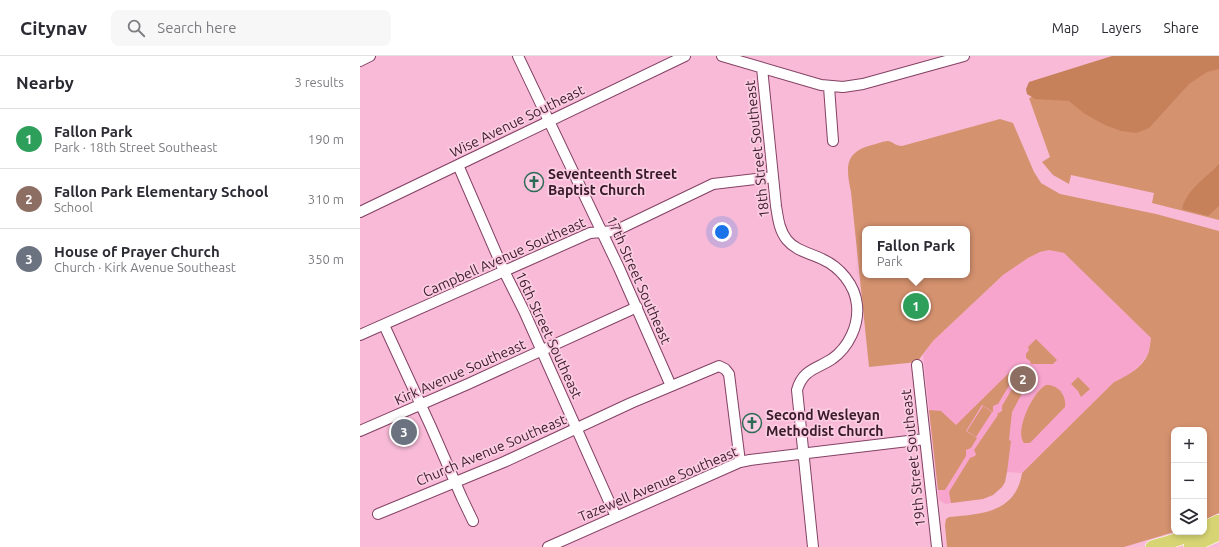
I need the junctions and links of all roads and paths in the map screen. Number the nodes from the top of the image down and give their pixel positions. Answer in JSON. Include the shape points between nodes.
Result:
{"nodes":[{"id":1,"x":370,"y":56,"type":"edge"},
{"id":2,"x":518,"y":56,"type":"edge"},
{"id":3,"x":685,"y":56,"type":"edge"},
{"id":4,"x":722,"y":56,"type":"edge"},
{"id":5,"x":964,"y":56,"type":"edge"},
{"id":6,"x":360,"y":61,"type":"edge"},
{"id":7,"x":762,"y":68,"type":"junction"},
{"id":8,"x":829,"y":87,"type":"junction"},
{"id":9,"x":549,"y":121,"type":"junction"},
{"id":10,"x":833,"y":142,"type":"dead end"},
{"id":11,"x":458,"y":165,"type":"junction"},
{"id":12,"x":773,"y":177,"type":"junction"},
{"id":13,"x":360,"y":212,"type":"edge"},
{"id":14,"x":602,"y":232,"type":"junction"},
{"id":15,"x":504,"y":271,"type":"junction"},
{"id":16,"x":636,"y":307,"type":"junction"},
{"id":17,"x":384,"y":324,"type":"junction"},
{"id":18,"x":360,"y":335,"type":"edge"},
{"id":19,"x":541,"y":351,"type":"junction"},
{"id":20,"x":917,"y":366,"type":"dead end"},
{"id":21,"x":671,"y":386,"type":"junction"},
{"id":22,"x":420,"y":405,"type":"junction"},
{"id":23,"x":576,"y":428,"type":"junction"},
{"id":24,"x":360,"y":430,"type":"edge"},
{"id":25,"x":925,"y":439,"type":"junction"},
{"id":26,"x":803,"y":454,"type":"junction"},
{"id":27,"x":740,"y":462,"type":"junction"},
{"id":28,"x":455,"y":482,"type":"junction"},
{"id":29,"x":378,"y":514,"type":"dead end"},
{"id":30,"x":616,"y":517,"type":"junction"},
{"id":31,"x":474,"y":521,"type":"dead end"},
{"id":32,"x":1219,"y":521,"type":"edge"},
{"id":33,"x":1207,"y":527,"type":"edge"},
{"id":34,"x":1219,"y":534,"type":"edge"},
{"id":35,"x":1188,"y":535,"type":"edge"},
{"id":36,"x":552,"y":546,"type":"edge"},
{"id":37,"x":813,"y":547,"type":"edge"},
{"id":38,"x":937,"y":547,"type":"edge"},
{"id":39,"x":1152,"y":547,"type":"edge"},
{"id":40,"x":1190,"y":547,"type":"edge"}],
"edges":[{"from":1,"to":6,"type":"street"},
{"from":2,"to":9,"type":"street","name":"17th Street Southeast"},
{"from":3,"to":9,"type":"street","name":"Wise Avenue Southeast"},
{"from":4,"to":7,"type":"street"},
{"from":5,"to":8,"type":"street","via":[[863,84]]},
{"from":7,"to":8,"type":"street"},
{"from":7,"to":12,"type":"street","name":"18th Street Southeast"},
{"from":8,"to":10,"type":"street"},
{"from":9,"to":11,"type":"street","name":"Wise Avenue Southeast"},
{"from":9,"to":14,"type":"street","name":"17th Street Southeast"},
{"from":11,"to":13,"type":"street","name":"Wise Avenue Southeast"},
{"from":11,"to":15,"type":"street","name":"16th Street Southeast"},
{"from":12,"to":14,"type":"street","name":"Campbell Avenue Southeast","via":[[713,184],[614,231]]},
{"from":12,"to":26,"type":"street","name":"18th Street Southeast","via":[[779,225],[787,240],[799,250],[822,259],[840,271],[852,286],[856,296],[856,324],[848,342],[834,358],[806,374],[799,383],[797,396]]},
{"from":14,"to":15,"type":"street","name":"Campbell Avenue Southeast","via":[[590,233]]},
{"from":14,"to":16,"type":"street","name":"17th Street Southeast"},
{"from":15,"to":17,"type":"street","name":"Campbell Avenue Southeast"},
{"from":15,"to":19,"type":"street","name":"16th Street Southeast"},
{"from":16,"to":19,"type":"street","name":"Kirk Avenue Southeast"},
{"from":16,"to":21,"type":"street","name":"17th Street Southeast"},
{"from":17,"to":18,"type":"street","name":"Campbell Avenue Southeast"},
{"from":17,"to":22,"type":"street"},
{"from":19,"to":22,"type":"street","name":"Kirk Avenue Southeast"},
{"from":19,"to":23,"type":"street","name":"16th Street Southeast"},
{"from":20,"to":25,"type":"street","name":"19th Street Southeast"},
{"from":21,"to":23,"type":"street","name":"Church Avenue Southeast"},
{"from":21,"to":27,"type":"street","name":"Church Avenue Southeast","via":[[719,366],[726,369],[729,374]]},
{"from":22,"to":24,"type":"street","name":"Kirk Avenue Southeast"},
{"from":22,"to":28,"type":"street"},
{"from":23,"to":28,"type":"street","name":"Church Avenue Southeast"},
{"from":23,"to":30,"type":"street","name":"16th Street Southeast"},
{"from":25,"to":26,"type":"street","name":"Tazewell Avenue Southeast"},
{"from":25,"to":38,"type":"street","name":"19th Street Southeast"},
{"from":26,"to":27,"type":"street","name":"Tazewell Avenue Southeast"},
{"from":26,"to":37,"type":"street","name":"18th Street Southeast"},
{"from":27,"to":30,"type":"street","name":"Tazewell Avenue Southeast"},
{"from":28,"to":29,"type":"street","name":"Church Avenue Southeast"},
{"from":28,"to":31,"type":"street"},
{"from":30,"to":36,"type":"street","name":"Tazewell Avenue Southeast"},
{"from":32,"to":33,"type":"main road"},
{"from":34,"to":40,"type":"main road"},
{"from":35,"to":39,"type":"main road"}]}
